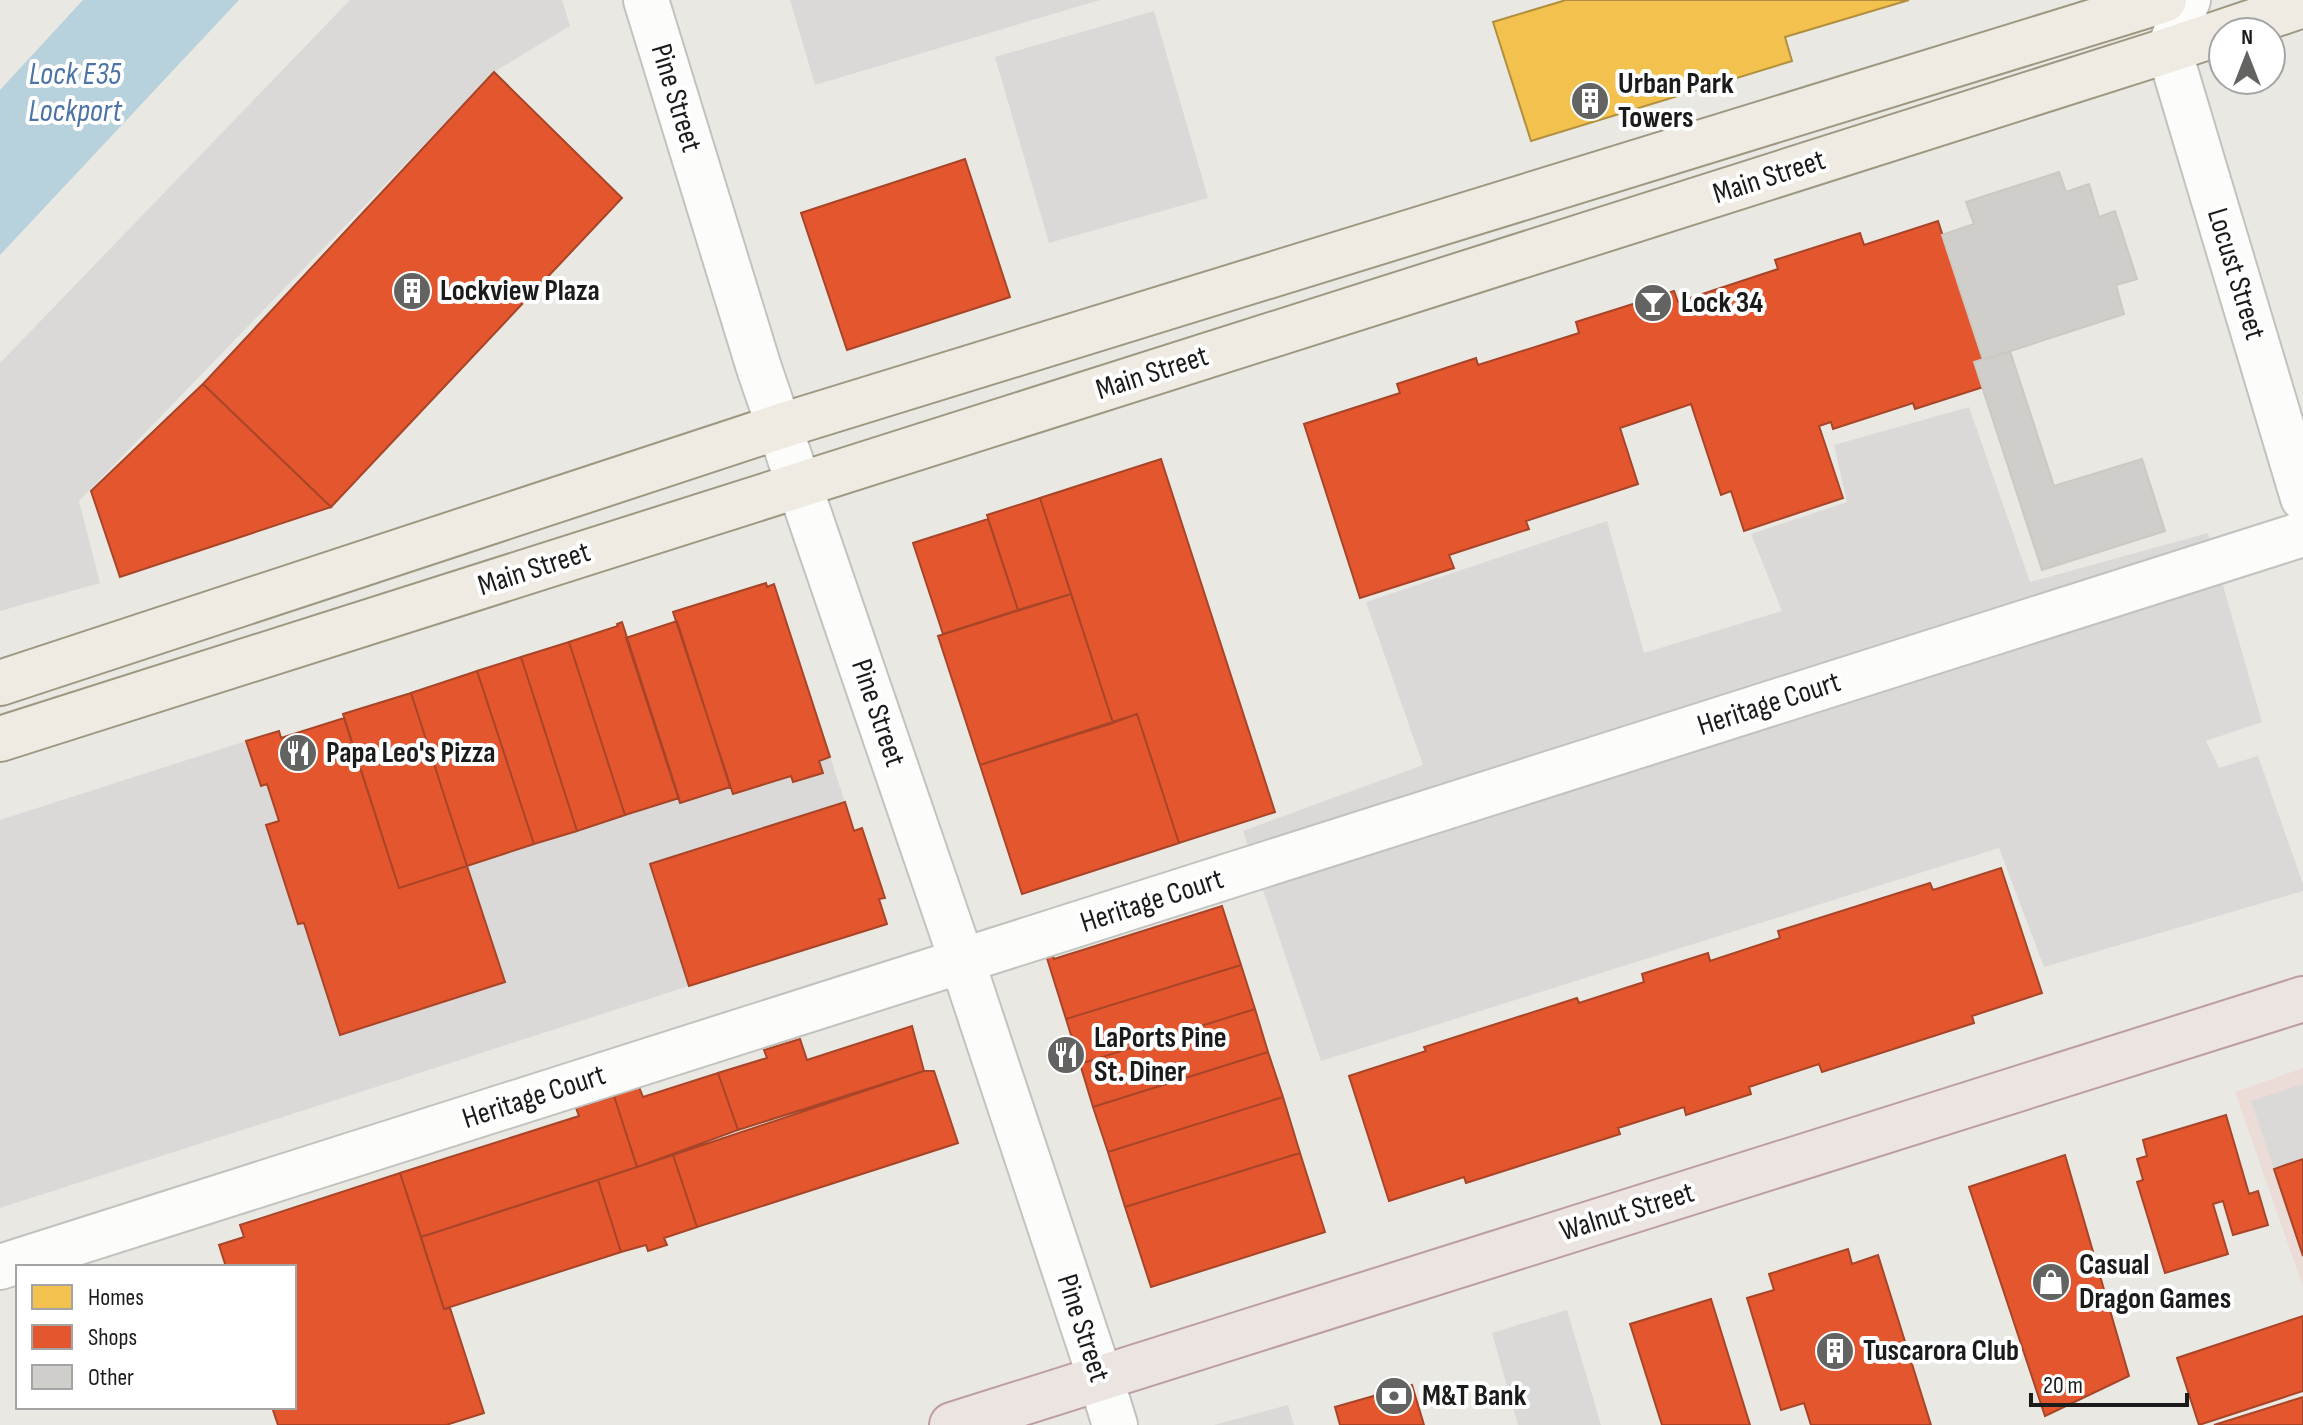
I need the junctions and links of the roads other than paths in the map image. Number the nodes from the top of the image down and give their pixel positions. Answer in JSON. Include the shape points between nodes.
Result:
{"nodes":[{"id":1,"x":646,"y":0,"type":"edge"},
{"id":2,"x":2164,"y":0,"type":"edge"},
{"id":3,"x":2188,"y":0,"type":"edge"},
{"id":4,"x":2303,"y":5,"type":"edge"},
{"id":5,"x":2169,"y":50,"type":"junction"},
{"id":6,"x":781,"y":426,"type":"junction"},
{"id":7,"x":800,"y":484,"type":"junction"},
{"id":8,"x":2303,"y":498,"type":"edge"},
{"id":9,"x":2303,"y":534,"type":"edge"},
{"id":10,"x":0,"y":683,"type":"edge"},
{"id":11,"x":0,"y":739,"type":"edge"},
{"id":12,"x":962,"y":961,"type":"junction"},
{"id":13,"x":2303,"y":999,"type":"edge"},
{"id":14,"x":0,"y":1267,"type":"edge"},
{"id":15,"x":1100,"y":1377,"type":"junction"},
{"id":16,"x":952,"y":1425,"type":"edge"},
{"id":17,"x":1115,"y":1425,"type":"edge"}],
"edges":[{"from":1,"to":6,"type":"street","name":"Pine Street"},
{"from":2,"to":6,"type":"main road","name":"Main Street"},
{"from":3,"to":5,"type":"street"},
{"from":4,"to":5,"type":"main road","name":"Main Street"},
{"from":5,"to":7,"type":"main road","name":"Main Street"},
{"from":5,"to":8,"type":"street","name":"Locust Street"},
{"from":6,"to":7,"type":"street","name":"Pine Street"},
{"from":6,"to":10,"type":"main road","name":"Main Street"},
{"from":7,"to":11,"type":"main road","name":"Main Street"},
{"from":7,"to":12,"type":"street","name":"Pine Street"},
{"from":9,"to":12,"type":"street","name":"Heritage Court"},
{"from":12,"to":14,"type":"street","name":"Heritage Court"},
{"from":12,"to":15,"type":"street","name":"Pine Street"},
{"from":13,"to":15,"type":"highway","name":"Walnut Street"},
{"from":15,"to":16,"type":"highway","name":"Walnut Street"},
{"from":15,"to":17,"type":"street","name":"Pine Street"}]}
